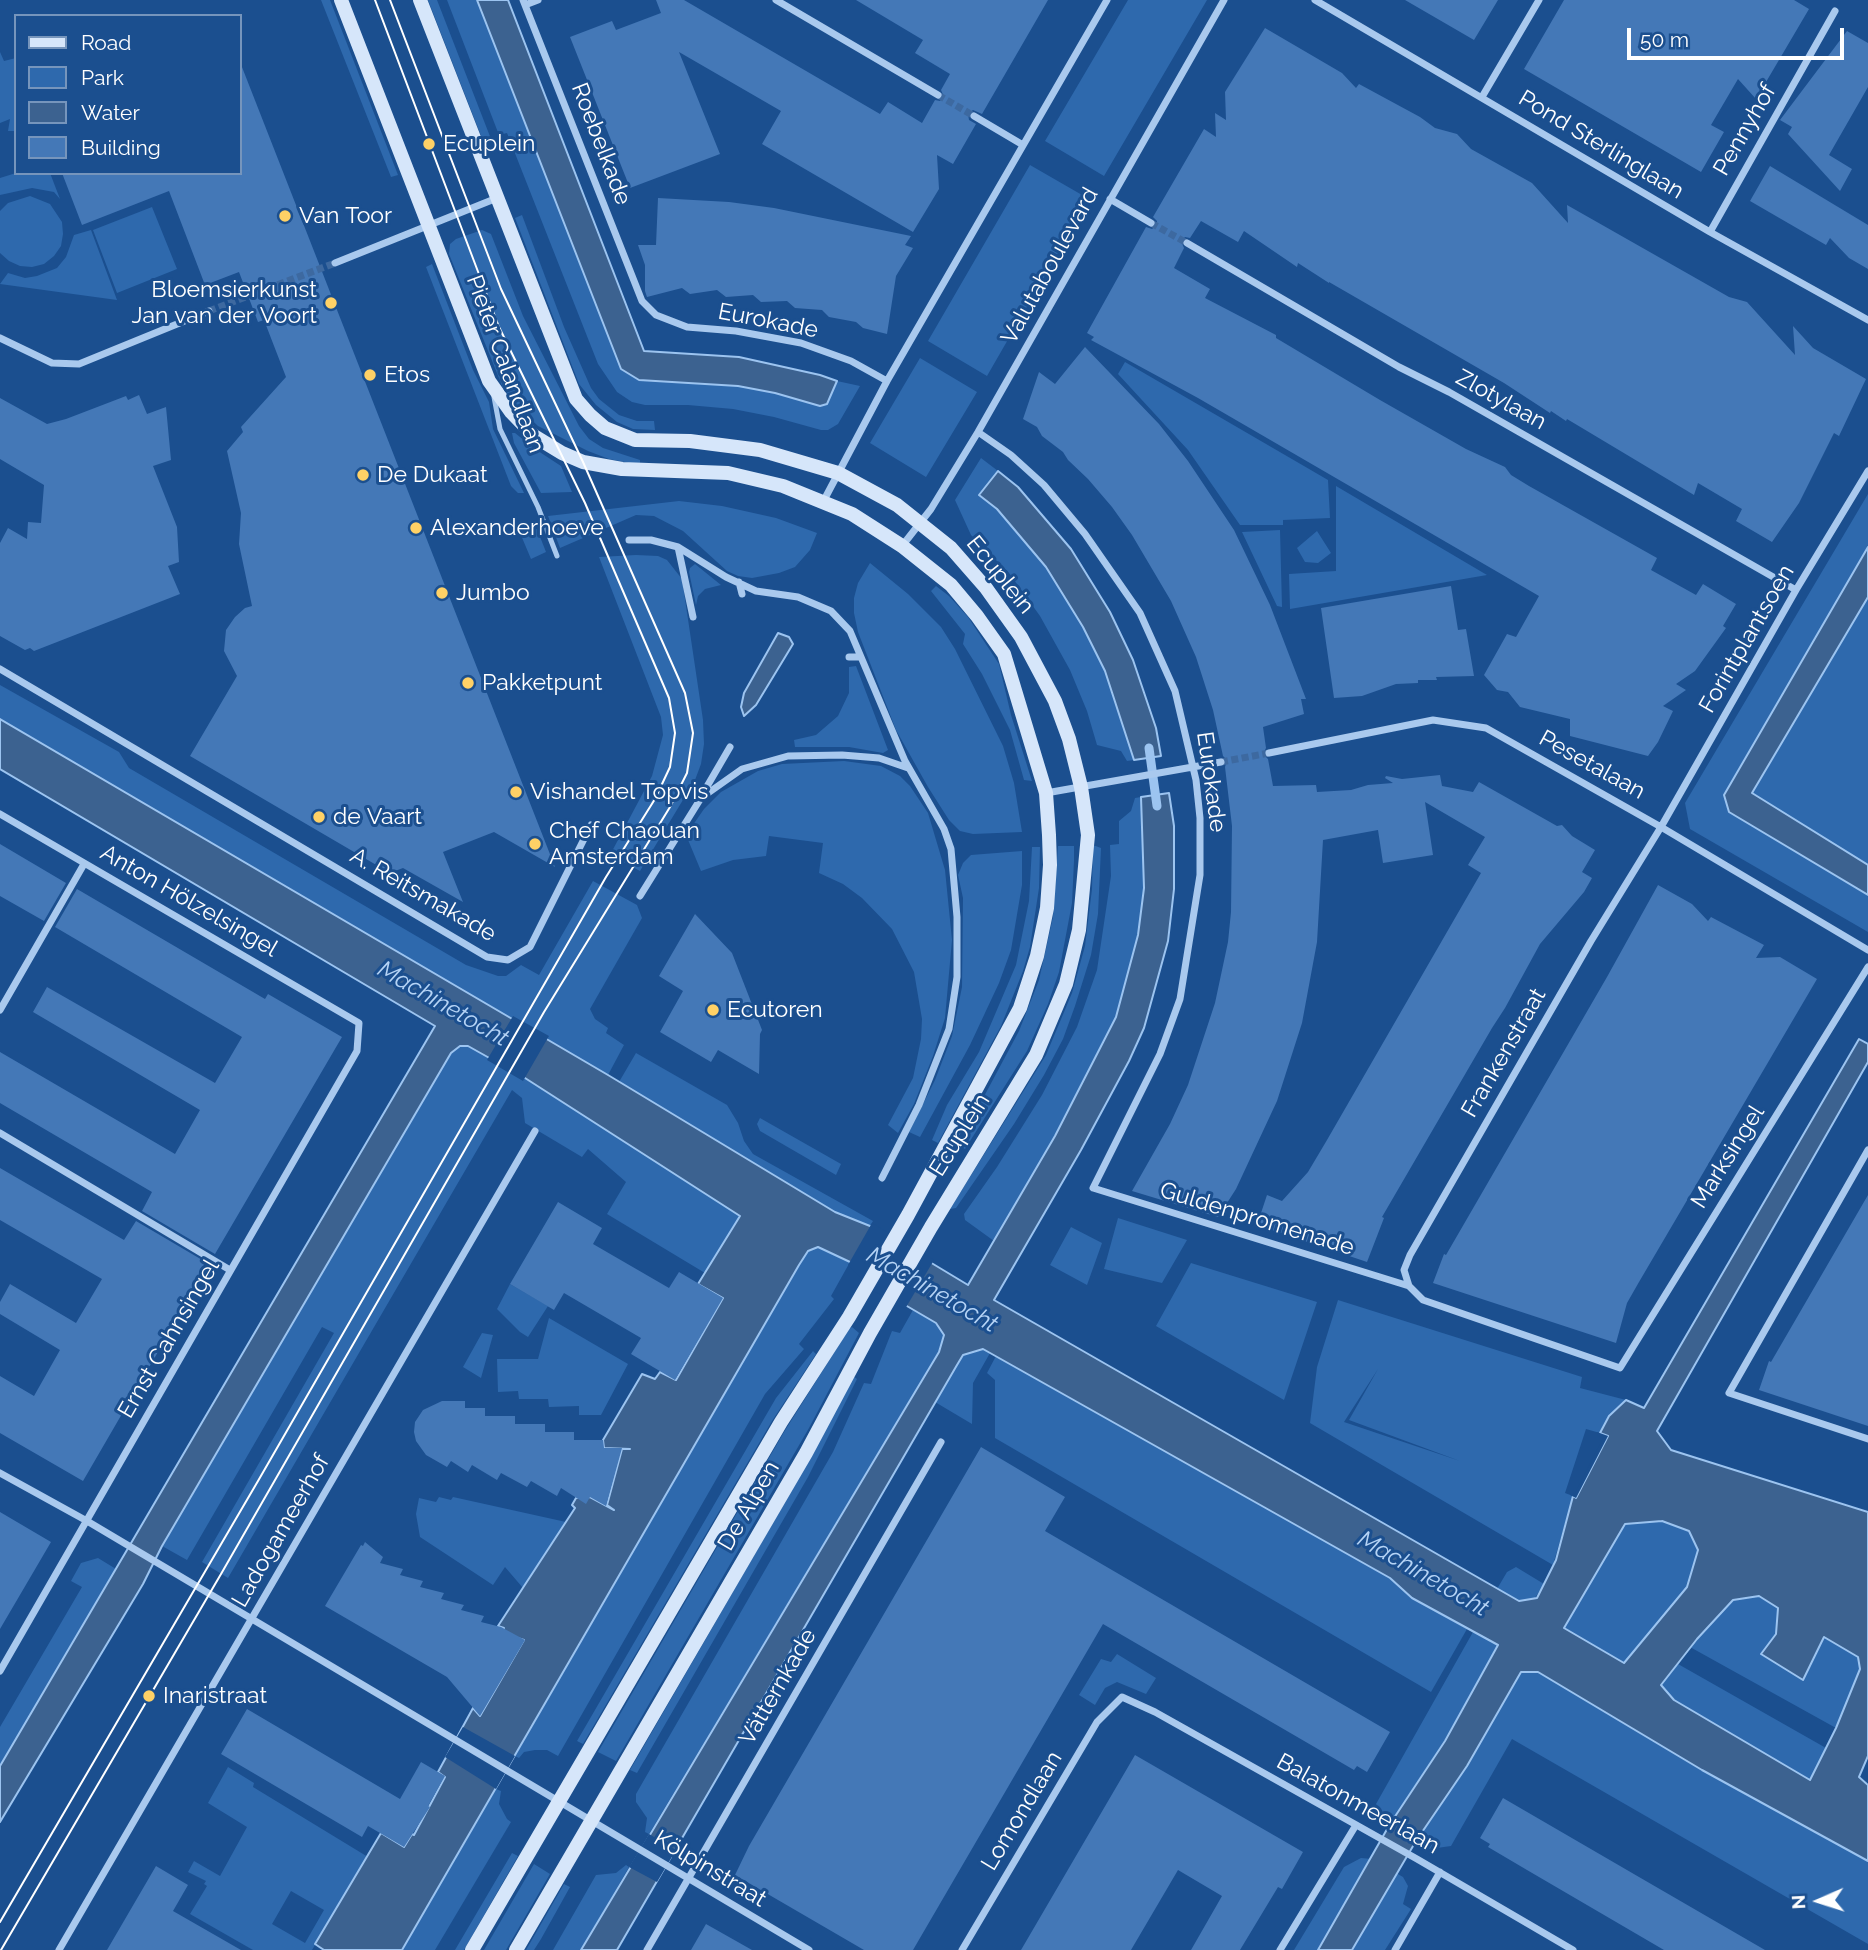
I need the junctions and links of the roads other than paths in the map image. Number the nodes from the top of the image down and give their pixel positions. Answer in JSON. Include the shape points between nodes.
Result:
{"nodes":[{"id":1,"x":341,"y":0,"type":"edge"},
{"id":2,"x":420,"y":0,"type":"edge"},
{"id":3,"x":538,"y":0,"type":"edge"},
{"id":4,"x":776,"y":0,"type":"edge"},
{"id":5,"x":1107,"y":0,"type":"edge"},
{"id":6,"x":1224,"y":0,"type":"edge"},
{"id":7,"x":1315,"y":0,"type":"edge"},
{"id":8,"x":1539,"y":0,"type":"edge"},
{"id":9,"x":524,"y":2,"type":"edge"},
{"id":10,"x":1835,"y":11,"type":"dead end"},
{"id":11,"x":938,"y":95,"type":"tunnel mouth"},
{"id":12,"x":1482,"y":97,"type":"junction"},
{"id":13,"x":974,"y":116,"type":"tunnel mouth"},
{"id":14,"x":1023,"y":145,"type":"junction"},
{"id":15,"x":498,"y":198,"type":"junction"},
{"id":16,"x":1110,"y":199,"type":"junction"},
{"id":17,"x":1151,"y":223,"type":"tunnel mouth"},
{"id":18,"x":428,"y":226,"type":"junction"},
{"id":19,"x":1710,"y":232,"type":"junction"},
{"id":20,"x":1187,"y":243,"type":"tunnel mouth"},
{"id":21,"x":335,"y":263,"type":"tunnel mouth"},
{"id":22,"x":642,"y":301,"type":"joint"},
{"id":23,"x":209,"y":311,"type":"tunnel mouth"},
{"id":24,"x":1868,"y":320,"type":"edge"},
{"id":25,"x":0,"y":338,"type":"edge"},
{"id":26,"x":489,"y":381,"type":"junction"},
{"id":27,"x":887,"y":381,"type":"junction"},
{"id":28,"x":978,"y":432,"type":"junction"},
{"id":29,"x":1868,"y":471,"type":"edge"},
{"id":30,"x":838,"y":473,"type":"junction"},
{"id":31,"x":823,"y":502,"type":"junction"},
{"id":32,"x":920,"y":523,"type":"junction"},
{"id":33,"x":629,"y":540,"type":"dead end"},
{"id":34,"x":902,"y":546,"type":"junction"},
{"id":35,"x":678,"y":547,"type":"junction"},
{"id":36,"x":557,"y":556,"type":"dead end"},
{"id":37,"x":739,"y":582,"type":"junction"},
{"id":38,"x":1796,"y":590,"type":"junction"},
{"id":39,"x":742,"y":594,"type":"dead end"},
{"id":40,"x":693,"y":617,"type":"dead end"},
{"id":41,"x":849,"y":657,"type":"dead end"},
{"id":42,"x":860,"y":657,"type":"junction"},
{"id":43,"x":0,"y":669,"type":"edge"},
{"id":44,"x":730,"y":747,"type":"dead end"},
{"id":45,"x":1269,"y":753,"type":"tunnel mouth"},
{"id":46,"x":1221,"y":762,"type":"tunnel mouth"},
{"id":47,"x":909,"y":768,"type":"junction"},
{"id":48,"x":1194,"y":768,"type":"junction"},
{"id":49,"x":1081,"y":787,"type":"junction"},
{"id":50,"x":1046,"y":793,"type":"junction"},
{"id":51,"x":701,"y":798,"type":"junction"},
{"id":52,"x":0,"y":814,"type":"edge"},
{"id":53,"x":591,"y":825,"type":"dead end"},
{"id":54,"x":1661,"y":827,"type":"junction"},
{"id":55,"x":84,"y":864,"type":"junction"},
{"id":56,"x":640,"y":896,"type":"dead end"},
{"id":57,"x":1868,"y":950,"type":"edge"},
{"id":58,"x":1868,"y":967,"type":"edge"},
{"id":59,"x":0,"y":1010,"type":"edge"},
{"id":60,"x":359,"y":1023,"type":"joint"},
{"id":61,"x":535,"y":1131,"type":"dead end"},
{"id":62,"x":0,"y":1133,"type":"edge"},
{"id":63,"x":1868,"y":1150,"type":"edge"},
{"id":64,"x":882,"y":1178,"type":"dead end"},
{"id":65,"x":1093,"y":1188,"type":"joint"},
{"id":66,"x":917,"y":1198,"type":"joint"},
{"id":67,"x":940,"y":1211,"type":"joint"},
{"id":68,"x":230,"y":1270,"type":"junction"},
{"id":69,"x":1409,"y":1286,"type":"junction"},
{"id":70,"x":1868,"y":1439,"type":"edge"},
{"id":71,"x":941,"y":1441,"type":"dead end"},
{"id":72,"x":0,"y":1473,"type":"edge"},
{"id":73,"x":87,"y":1521,"type":"junction"},
{"id":74,"x":253,"y":1620,"type":"junction"},
{"id":75,"x":0,"y":1671,"type":"edge"},
{"id":76,"x":1122,"y":1697,"type":"joint"},
{"id":77,"x":559,"y":1801,"type":"junction"},
{"id":78,"x":592,"y":1820,"type":"junction"},
{"id":79,"x":1356,"y":1825,"type":"junction"},
{"id":80,"x":1440,"y":1872,"type":"junction"},
{"id":81,"x":690,"y":1879,"type":"junction"},
{"id":82,"x":59,"y":1950,"type":"edge"},
{"id":83,"x":472,"y":1950,"type":"edge"},
{"id":84,"x":516,"y":1950,"type":"edge"},
{"id":85,"x":647,"y":1950,"type":"edge"},
{"id":86,"x":810,"y":1950,"type":"edge"},
{"id":87,"x":962,"y":1950,"type":"edge"},
{"id":88,"x":1280,"y":1950,"type":"edge"},
{"id":89,"x":1395,"y":1950,"type":"edge"},
{"id":90,"x":1573,"y":1950,"type":"edge"}],
"edges":[{"from":1,"to":18,"type":"main road","name":"Pieter Calandlaan"},
{"from":2,"to":15,"type":"main road"},
{"from":3,"to":9,"type":"street"},
{"from":4,"to":11,"type":"street"},
{"from":5,"to":14,"type":"street"},
{"from":6,"to":16,"type":"street","name":"Valutaboulevard"},
{"from":7,"to":12,"type":"street","name":"Pond Sterlinglaan"},
{"from":8,"to":12,"type":"street"},
{"from":9,"to":22,"type":"street","name":"Roebelkade"},
{"from":10,"to":19,"type":"street","name":"Pennyhof"},
{"from":12,"to":19,"type":"street","name":"Pond Sterlinglaan"},
{"from":13,"to":14,"type":"street"},
{"from":14,"to":27,"type":"street"},
{"from":15,"to":18,"type":"street"},
{"from":15,"to":30,"type":"main road","name":"Ecuplein","via":[[576,399],[605,428],[635,440],[760,450]]},
{"from":16,"to":17,"type":"street"},
{"from":16,"to":28,"type":"street","name":"Valutaboulevard"},
{"from":18,"to":21,"type":"street"},
{"from":18,"to":26,"type":"main road","name":"Pieter Calandlaan"},
{"from":19,"to":24,"type":"street","name":"Pond Sterlinglaan"},
{"from":20,"to":38,"type":"street","name":"Zlotylaan"},
{"from":22,"to":27,"type":"street","name":"Eurokade","via":[[656,315],[687,327],[801,343],[852,361]]},
{"from":23,"to":25,"type":"street","via":[[79,365],[52,363]]},
{"from":26,"to":31,"type":"main road","name":"Ecuplein","via":[[534,436],[583,462],[622,469],[728,473],[783,486]]},
{"from":26,"to":36,"type":"lane","name":"Pieter Calandlaan","via":[[500,429]]},
{"from":27,"to":30,"type":"street"},
{"from":28,"to":32,"type":"street","name":"Valutaboulevard"},
{"from":28,"to":48,"type":"street","name":"Eurokade","via":[[1044,485],[1140,613],[1175,691]]},
{"from":29,"to":38,"type":"street","name":"Forintplantsoen"},
{"from":30,"to":31,"type":"street"},
{"from":30,"to":32,"type":"main road","name":"Ecuplein","via":[[878,493]]},
{"from":31,"to":34,"type":"main road","name":"Ecuplein","via":[[852,514]]},
{"from":32,"to":34,"type":"street","name":"Valutaboulevard"},
{"from":32,"to":49,"type":"main road","name":"Ecuplein","via":[[960,558],[1021,637],[1055,701]]},
{"from":33,"to":35,"type":"street","name":"Ecuplein"},
{"from":34,"to":50,"type":"main road","name":"Ecuplein","via":[[951,584],[1004,654]]},
{"from":35,"to":37,"type":"street","name":"Ecuplein"},
{"from":35,"to":40,"type":"street"},
{"from":37,"to":39,"type":"street"},
{"from":37,"to":42,"type":"street","name":"Ecuplein","via":[[831,611],[850,631]]},
{"from":38,"to":54,"type":"street","name":"Forintplantsoen"},
{"from":41,"to":42,"type":"street"},
{"from":42,"to":47,"type":"street","name":"Ecuplein"},
{"from":43,"to":53,"type":"street","name":"A. Reitsmakade","via":[[487,957],[508,960],[530,947]]},
{"from":44,"to":51,"type":"street"},
{"from":45,"to":54,"type":"street","name":"Pesetalaan","via":[[1433,720],[1486,728]]},
{"from":46,"to":48,"type":"street"},
{"from":47,"to":51,"type":"street","via":[[879,758],[787,753],[742,769]]},
{"from":47,"to":64,"type":"street","name":"Ecuplein","via":[[951,849],[957,977],[949,1029],[937,1062]]},
{"from":48,"to":49,"type":"street"},
{"from":48,"to":65,"type":"street","name":"Eurokade","via":[[1200,875],[1180,999],[1160,1054]]},
{"from":49,"to":50,"type":"street"},
{"from":49,"to":67,"type":"main road","name":"Ecuplein","via":[[1086,861],[1079,930],[1066,984],[1036,1055]]},
{"from":50,"to":66,"type":"main road","name":"Ecuplein","via":[[1050,859],[1046,908],[1025,995]]},
{"from":51,"to":56,"type":"street"},
{"from":52,"to":55,"type":"street","name":"Anton Hölzelsingel"},
{"from":54,"to":57,"type":"street","name":"Pesetalaan"},
{"from":54,"to":69,"type":"street","name":"Frankenstraat","via":[[1410,1255],[1404,1270]]},
{"from":55,"to":59,"type":"street"},
{"from":55,"to":60,"type":"street","name":"Anton Hölzelsingel"},
{"from":58,"to":69,"type":"street","name":"Marksingel","via":[[1620,1368],[1423,1300]]},
{"from":60,"to":68,"type":"street","name":"Ernst Cahnsingel","via":[[357,1051]]},
{"from":61,"to":74,"type":"street","name":"Ladogameerhof"},
{"from":62,"to":68,"type":"street"},
{"from":63,"to":70,"type":"street","via":[[1729,1394]]},
{"from":65,"to":69,"type":"street","name":"Guldenpromenade"},
{"from":66,"to":77,"type":"main road","name":"De Alpen"},
{"from":67,"to":78,"type":"main road","name":"De Alpen","via":[[806,1453]]},
{"from":68,"to":73,"type":"street","name":"Ernst Cahnsingel"},
{"from":71,"to":81,"type":"street","name":"Vätternkade"},
{"from":72,"to":73,"type":"street"},
{"from":73,"to":74,"type":"street"},
{"from":73,"to":75,"type":"street","name":"Ernst Cahnsingel"},
{"from":74,"to":77,"type":"street"},
{"from":74,"to":82,"type":"street","name":"Ladogameerhof"},
{"from":76,"to":79,"type":"street","name":"Balatonmeerlaan"},
{"from":76,"to":87,"type":"street","name":"Lomondlaan","via":[[1097,1721]]},
{"from":77,"to":78,"type":"street"},
{"from":77,"to":83,"type":"main road","name":"De Alpen"},
{"from":78,"to":81,"type":"street","name":"Kölpinstraat"},
{"from":78,"to":84,"type":"main road","name":"De Alpen"},
{"from":79,"to":80,"type":"street","name":"Balatonmeerlaan"},
{"from":79,"to":88,"type":"street"},
{"from":80,"to":89,"type":"street"},
{"from":80,"to":90,"type":"street","name":"Balatonmeerlaan"},
{"from":81,"to":85,"type":"street","name":"Vätternkade"},
{"from":81,"to":86,"type":"street","name":"Kölpinstraat"}]}
